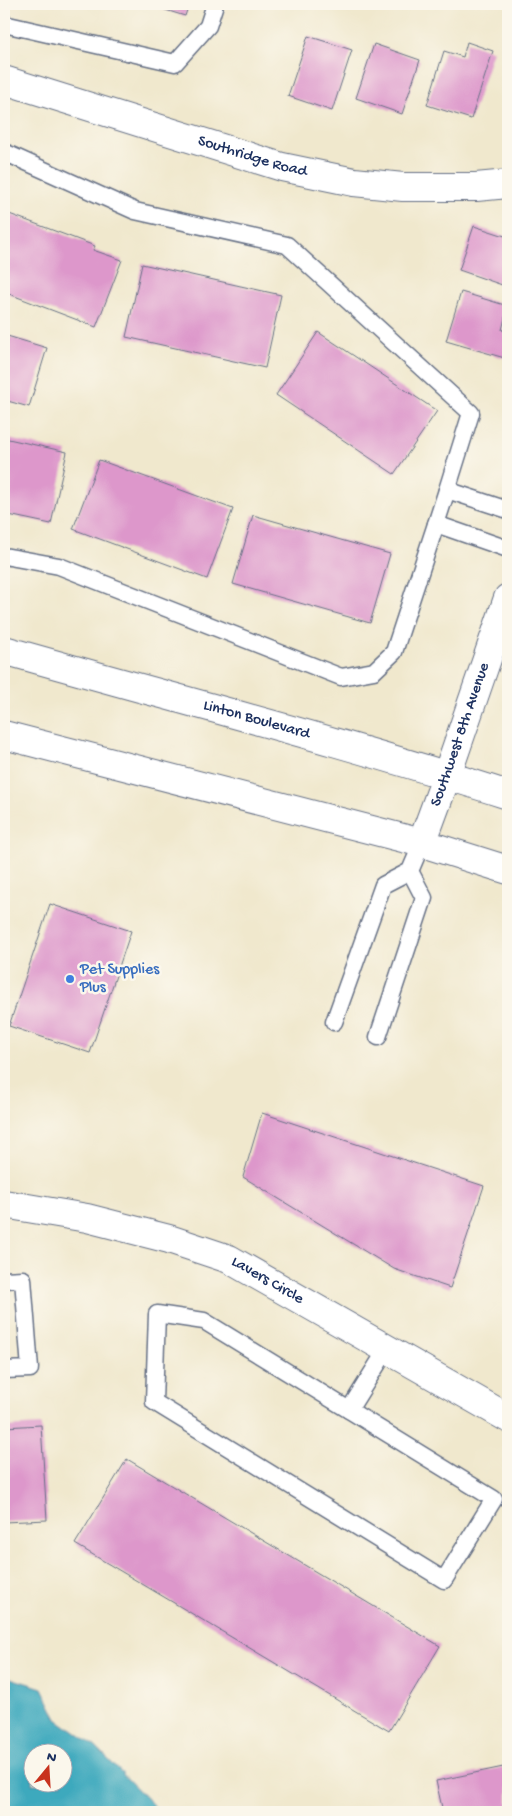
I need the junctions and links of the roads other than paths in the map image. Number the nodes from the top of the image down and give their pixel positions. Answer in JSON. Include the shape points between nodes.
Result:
{"nodes":[{"id":1,"x":216,"y":4,"type":"edge"},
{"id":2,"x":4,"y":24,"type":"edge"},
{"id":3,"x":4,"y":80,"type":"edge"},
{"id":4,"x":4,"y":152,"type":"edge"},
{"id":5,"x":508,"y":184,"type":"edge"},
{"id":6,"x":447,"y":490,"type":"junction"},
{"id":7,"x":508,"y":510,"type":"edge"},
{"id":8,"x":436,"y":524,"type":"junction"},
{"id":9,"x":508,"y":549,"type":"edge"},
{"id":10,"x":4,"y":556,"type":"edge"},
{"id":11,"x":508,"y":598,"type":"edge"},
{"id":12,"x":4,"y":650,"type":"edge"},
{"id":13,"x":4,"y":735,"type":"edge"},
{"id":14,"x":447,"y":775,"type":"junction"},
{"id":15,"x":508,"y":795,"type":"edge"},
{"id":16,"x":422,"y":843,"type":"junction"},
{"id":17,"x":508,"y":870,"type":"edge"},
{"id":18,"x":410,"y":872,"type":"junction"},
{"id":19,"x":334,"y":1022,"type":"dead end"},
{"id":20,"x":378,"y":1037,"type":"dead end"},
{"id":21,"x":4,"y":1204,"type":"edge"},
{"id":22,"x":4,"y":1280,"type":"edge"},
{"id":23,"x":388,"y":1349,"type":"junction"},
{"id":24,"x":4,"y":1370,"type":"edge"},
{"id":25,"x":349,"y":1410,"type":"junction"},
{"id":26,"x":508,"y":1418,"type":"edge"}],
"edges":[{"from":1,"to":2,"type":"lane","via":[[208,26],[175,63]]},
{"from":3,"to":5,"type":"street","name":"Southridge Road","via":[[291,169],[354,182],[403,187],[476,188]]},
{"from":4,"to":6,"type":"lane","via":[[135,211],[287,245],[471,413]]},
{"from":6,"to":7,"type":"lane"},
{"from":6,"to":8,"type":"lane"},
{"from":8,"to":9,"type":"lane"},
{"from":8,"to":10,"type":"lane","via":[[394,652],[374,671],[341,677],[59,566]]},
{"from":11,"to":14,"type":"street","name":"Southwest 8th Avenue"},
{"from":12,"to":14,"type":"street","name":"Linton Boulevard"},
{"from":13,"to":16,"type":"street"},
{"from":14,"to":15,"type":"street","name":"Linton Boulevard"},
{"from":14,"to":16,"type":"street","name":"Southwest 8th Avenue"},
{"from":16,"to":17,"type":"street"},
{"from":16,"to":18,"type":"lane"},
{"from":18,"to":19,"type":"lane","via":[[383,885]]},
{"from":18,"to":20,"type":"lane","via":[[424,898]]},
{"from":21,"to":23,"type":"street","name":"Lavers Circle","via":[[87,1218],[229,1259]]},
{"from":22,"to":24,"type":"lane","via":[[24,1279],[30,1369]]},
{"from":23,"to":25,"type":"lane"},
{"from":23,"to":26,"type":"street","name":"Lavers Circle"},
{"from":25,"to":25,"type":"lane","via":[[204,1321],[157,1314],[154,1402],[444,1580],[494,1499]]}]}
